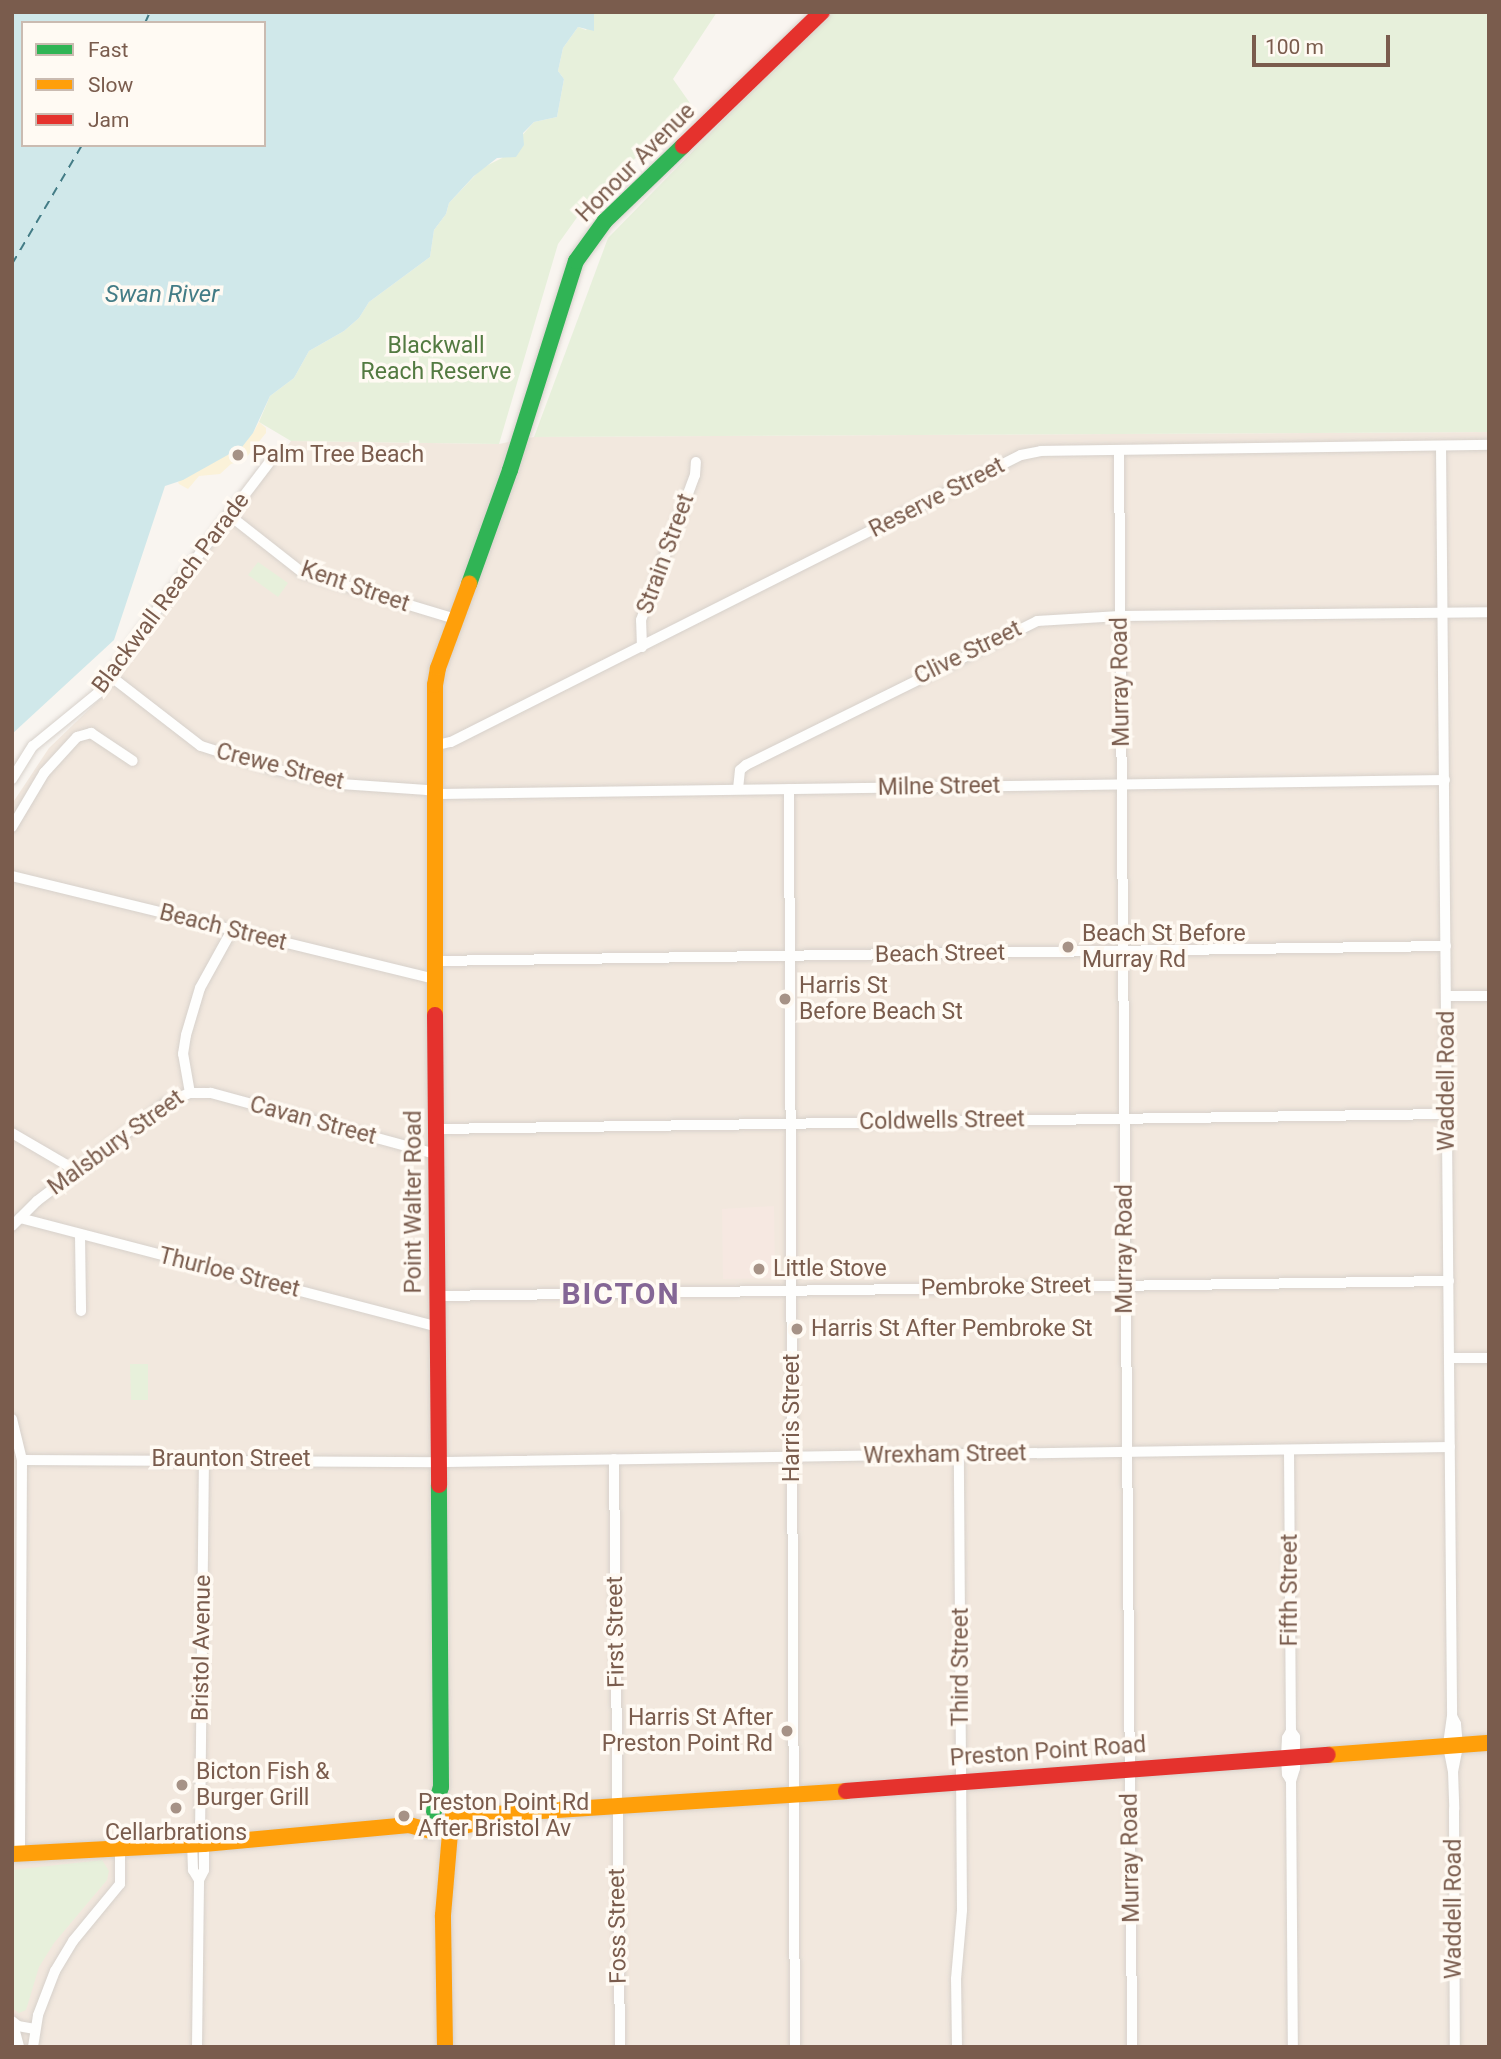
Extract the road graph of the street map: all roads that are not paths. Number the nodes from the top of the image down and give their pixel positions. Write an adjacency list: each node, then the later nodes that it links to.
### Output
1 (822, 12): 11 (street, Honour Avenue)
2 (1489, 445): 3 (street, Reserve Street)
3 (1441, 446): 4 (street, Reserve Street); 9 (street, Waddell Road)
4 (1119, 450): 10 (street, Murray Road); 12 (street, Reserve Street)
5 (696, 462): 12 (street, Strain Street)
6 (269, 463): 7 (street, Blackwall Reach Parade)
7 (229, 515): 11 (street, Kent Street); 13 (street, Blackwall Reach Parade)
8 (1489, 612): 9 (street, Clive Street)
9 (1443, 613): 10 (street, Clive Street); 17 (street, Waddell Road)
10 (1120, 616): 18 (street, Murray Road); 19 (street, Clive Street)
11 (455, 620): 14 (street, Point Walter Road)
12 (642, 647): 14 (street, Reserve Street)
13 (109, 675): 16 (street, Blackwall Reach Parade); 21 (street, Crewe Street)
14 (433, 746): 21 (street, Point Walter Road)
15 (133, 761): 22 (street)
16 (12, 779)
17 (1445, 780): 18 (street, Milne Street); 25 (street, Waddell Road)
18 (1122, 785): 20 (street, Milne Street); 26 (street, Murray Road)
19 (738, 789): 20 (street, Milne Street); 21 (street, Milne Street)
20 (789, 789): 27 (street, Harris Street)
21 (433, 792): 28 (street, Point Walter Road)
22 (12, 827)
23 (12, 876): 24 (street, Beach Street)
24 (232, 930): 29 (street, Beach Street); 32 (street, Malsbury Street)
25 (1446, 946): 26 (street, Beach Street); 30 (street, Waddell Road)
26 (1123, 951): 27 (street, Beach Street); 34 (street, Murray Road)
27 (790, 956): 28 (street, Beach Street); 35 (street, Harris Street)
28 (434, 961): 29 (street, Point Walter Road)
29 (435, 979): 36 (street, Point Walter Road)
30 (1446, 996): 31 (street); 33 (street, Waddell Road)
31 (1489, 996)
32 (190, 1093): 38 (street, Cavan Street); 39 (street, Malsbury Street)
33 (1447, 1114): 34 (street, Coldwells Street); 42 (street, Waddell Road)
34 (1124, 1118): 35 (street, Coldwells Street); 43 (street, Murray Road)
35 (791, 1123): 36 (street, Coldwells Street); 44 (street, Harris Street)
36 (436, 1129): 38 (street, Point Walter Road)
37 (12, 1133): 39 (street)
38 (436, 1154): 45 (street, Point Walter Road)
39 (77, 1171): 40 (street, Malsbury Street)
40 (16, 1222): 41 (street, Thurloe Street)
41 (80, 1234): 46 (street); 47 (street, Thurloe Street)
42 (1449, 1281): 43 (street, Pembroke Street); 49 (street, Waddell Road)
43 (1126, 1285): 44 (street, Pembroke Street); 53 (street, Murray Road)
44 (792, 1290): 45 (street, Pembroke Street); 56 (street, Harris Street)
45 (437, 1296): 47 (street, Point Walter Road)
46 (81, 1311)
47 (438, 1326): 59 (street, Point Walter Road)
48 (1489, 1357): 49 (street)
49 (1449, 1358): 51 (street, Waddell Road)
50 (12, 1419): 55 (street)
51 (1450, 1447): 52 (street, Wrexham Street); 62 (street, Waddell Road)
52 (1289, 1450): 53 (street, Wrexham Street); 64 (street, Fifth Street)
53 (1127, 1452): 54 (street, Wrexham Street); 65 (street, Murray Road)
54 (959, 1454): 56 (street, Wrexham Street); 66 (street, Third Street)
55 (18, 1455): 57 (street, Braunton Street); 60 (street)
56 (792, 1457): 58 (street, Wrexham Street); 67 (street, Harris Street)
57 (204, 1459): 59 (street, Braunton Street); 70 (street, Bristol Avenue)
58 (614, 1459): 59 (street, Wrexham Street); 68 (street, First Street)
59 (439, 1460): 69 (street, Point Walter Road)
60 (17, 1585): 72 (street)
61 (1489, 1737): 62 (street, Preston Point Road)
62 (1453, 1743): 63 (street, Preston Point Road); 64 (street, Preston Point Road); 84 (street, Waddell Road)
63 (1489, 1743)
64 (1291, 1756): 65 (street, Preston Point Road); 83 (street, Fifth Street)
65 (1130, 1768): 66 (street, Preston Point Road); 82 (street, Murray Road)
66 (961, 1781): 67 (street, Preston Point Road); 81 (street, Third Street)
67 (793, 1794): 68 (street, Preston Point Road); 80 (street, Harris Street)
68 (618, 1808): 69 (street, Preston Point Road); 79 (street, Foss Street)
69 (442, 1822): 70 (street, Preston Point Road); 78 (street, Point Walter Road)
70 (199, 1838): 71 (street, Preston Point Road); 77 (street, Bristol Avenue)
71 (120, 1847): 72 (street, Preston Point Road); 74 (street)
72 (16, 1854)
73 (13, 2022): 74 (street); 75 (street)
74 (35, 2029): 76 (street)
75 (19, 2047)
76 (33, 2047)
77 (197, 2047)
78 (444, 2047)
79 (620, 2047)
80 (795, 2047)
81 (957, 2047)
82 (1132, 2047)
83 (1293, 2047)
84 (1455, 2047)

